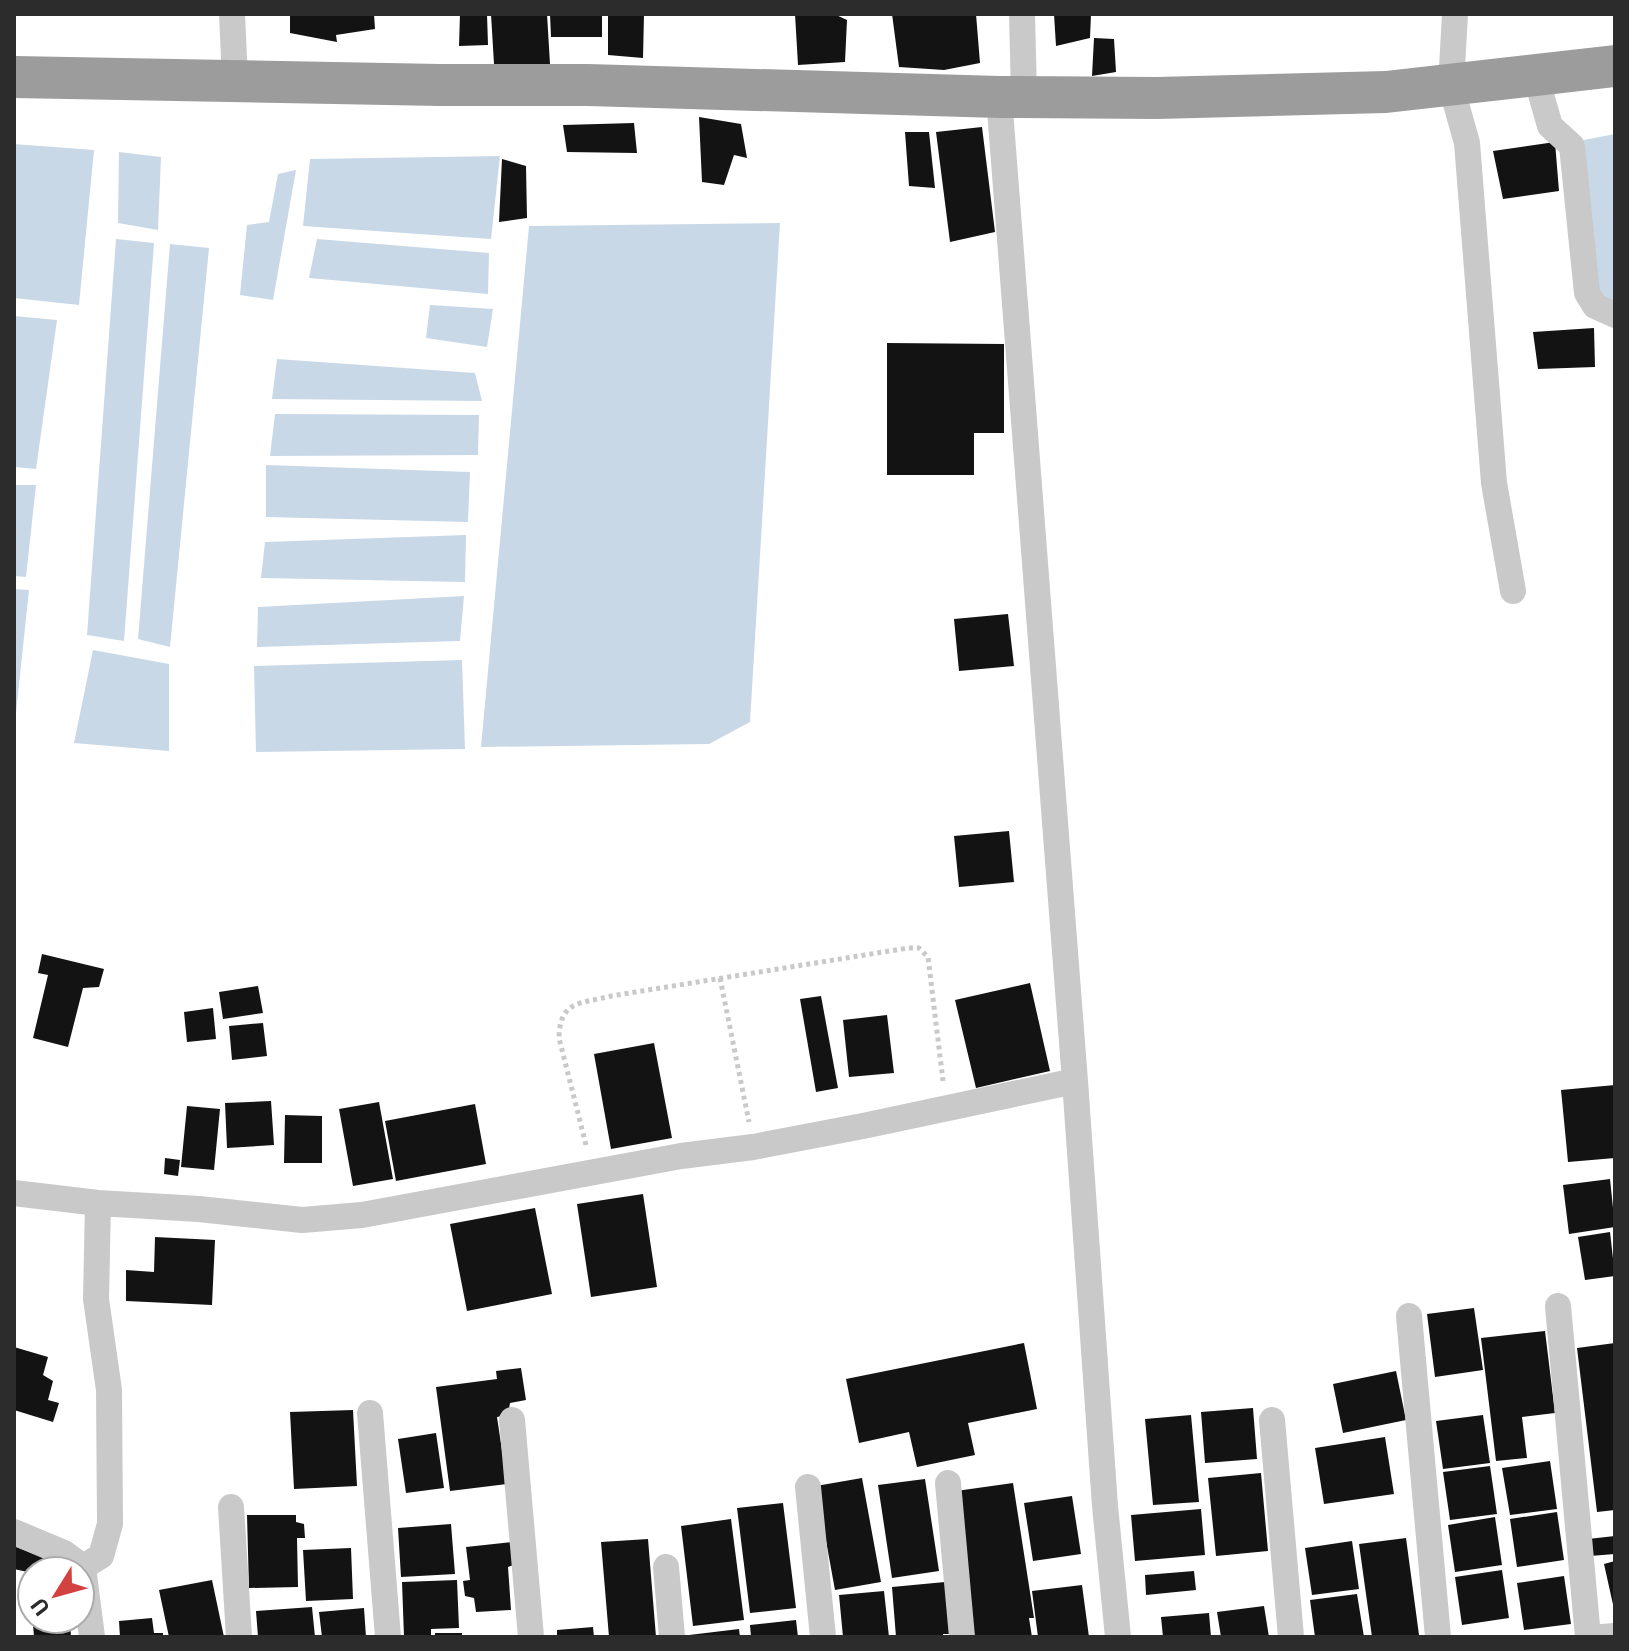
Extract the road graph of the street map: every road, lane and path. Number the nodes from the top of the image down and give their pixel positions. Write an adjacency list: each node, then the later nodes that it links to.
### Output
1 (232, 14): 7 (street)
2 (1022, 14): 9 (street)
3 (1455, 14): 8 (street)
4 (1615, 66): 6 (highway)
5 (14, 77): 7 (highway)
6 (1536, 77): 8 (highway); 10 (street)
7 (235, 80): 9 (highway)
8 (1451, 86): 9 (highway); 11 (street)
9 (1011, 96): 13 (street)
10 (1615, 315)
11 (1513, 591)
12 (720, 978): 14 (path); 15 (path); 16 (path)
13 (1075, 1081): 14 (street); 38 (street)
14 (946, 1108): 15 (street)
15 (753, 1147): 16 (street)
16 (593, 1173): 18 (street)
17 (14, 1193): 18 (street)
18 (98, 1203): 29 (street)
19 (1558, 1306): 41 (street)
20 (1409, 1316): 40 (street)
21 (370, 1413): 33 (street)
22 (512, 1420): 34 (street)
23 (1272, 1420): 39 (street)
24 (948, 1483): 37 (street)
25 (808, 1487): 36 (street)
26 (231, 1507): 32 (street)
27 (14, 1532): 28 (street)
28 (67, 1555)
29 (96, 1560)
30 (666, 1567): 35 (street)
31 (1615, 1636): 42 (street)
32 (239, 1637)
33 (388, 1637)
34 (531, 1637)
35 (672, 1637)
36 (823, 1637)
37 (962, 1637)
38 (1118, 1637)
39 (1291, 1637)
40 (1438, 1637)
41 (1588, 1637)
42 (1602, 1637)

